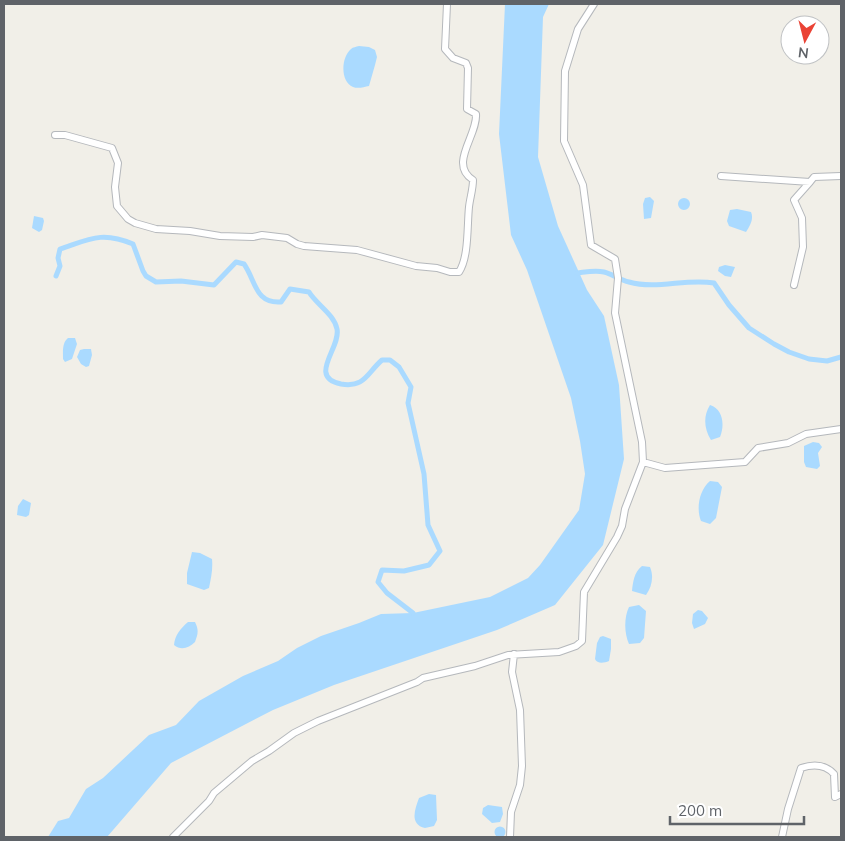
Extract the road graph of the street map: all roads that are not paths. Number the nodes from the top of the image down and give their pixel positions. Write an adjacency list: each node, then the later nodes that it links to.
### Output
1 (447, 4): 3 (street)
2 (594, 4): 9 (street)
3 (55, 135)
4 (721, 176): 6 (street)
5 (841, 176): 6 (street)
6 (810, 182): 7 (street)
7 (794, 285)
8 (841, 429): 9 (street)
9 (643, 462): 10 (street)
10 (514, 654): 12 (street); 13 (street)
11 (841, 794): 14 (street)
12 (173, 837)
13 (510, 837)
14 (782, 837)

